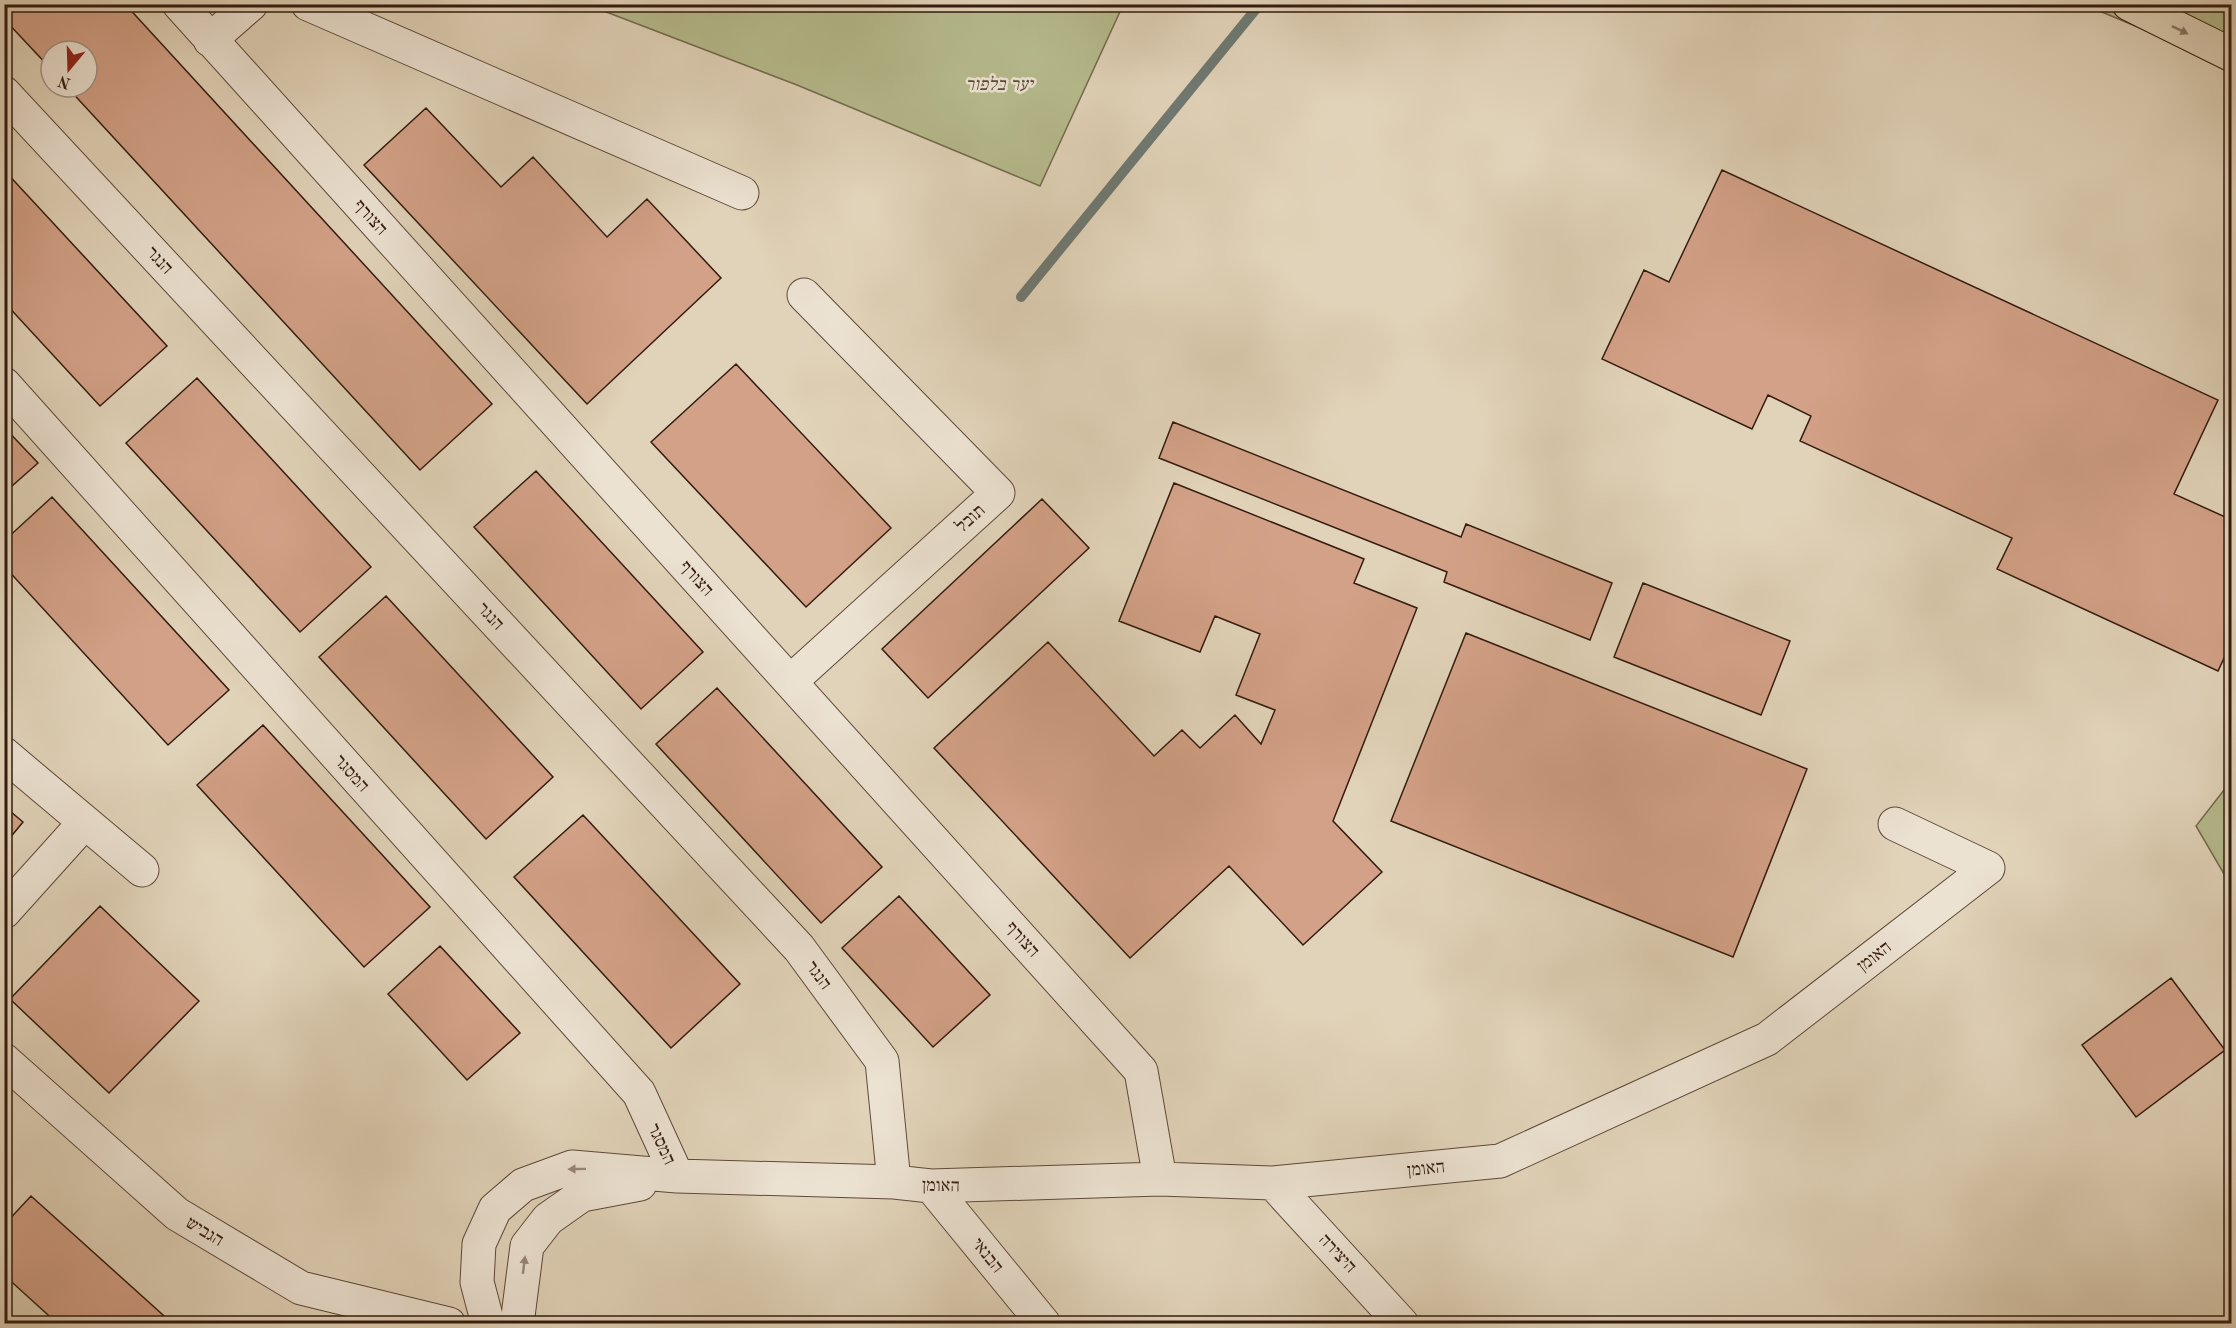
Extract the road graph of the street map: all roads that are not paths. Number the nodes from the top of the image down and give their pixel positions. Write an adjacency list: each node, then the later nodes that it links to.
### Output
1 (179, 4): 5 (street, הצורף)
2 (251, 4): 5 (street)
3 (309, 4): 8 (street)
4 (2129, 4): 6 (highway, one-way to 6)
5 (210, 39): 11 (street, הצורף)
6 (2232, 55)
7 (4, 93): 20 (street, הנגר)
8 (742, 193)
9 (804, 295): 11 (street, תובל)
10 (4, 384): 18 (street, המסגר)
11 (791, 681): 19 (street, הצורף)
12 (4, 754): 13 (street)
13 (85, 822): 15 (street); 16 (street)
14 (1895, 824): 21 (street, האומן)
15 (142, 870)
16 (4, 912)
17 (4, 1060): 23 (street, הגביש)
18 (677, 1176): 20 (street, האומן); 24 (street, one-way to 24); 25 (street, one-way to 18)
19 (1160, 1179): 21 (street, האומן); 22 (street, האומן)
20 (894, 1182): 22 (street, האומן)
21 (1273, 1183): 27 (street, היצירה)
22 (931, 1186): 26 (street, הבנאי)
23 (448, 1323)
24 (488, 1323)
25 (517, 1323)
26 (1044, 1323)
27 (1402, 1323)

